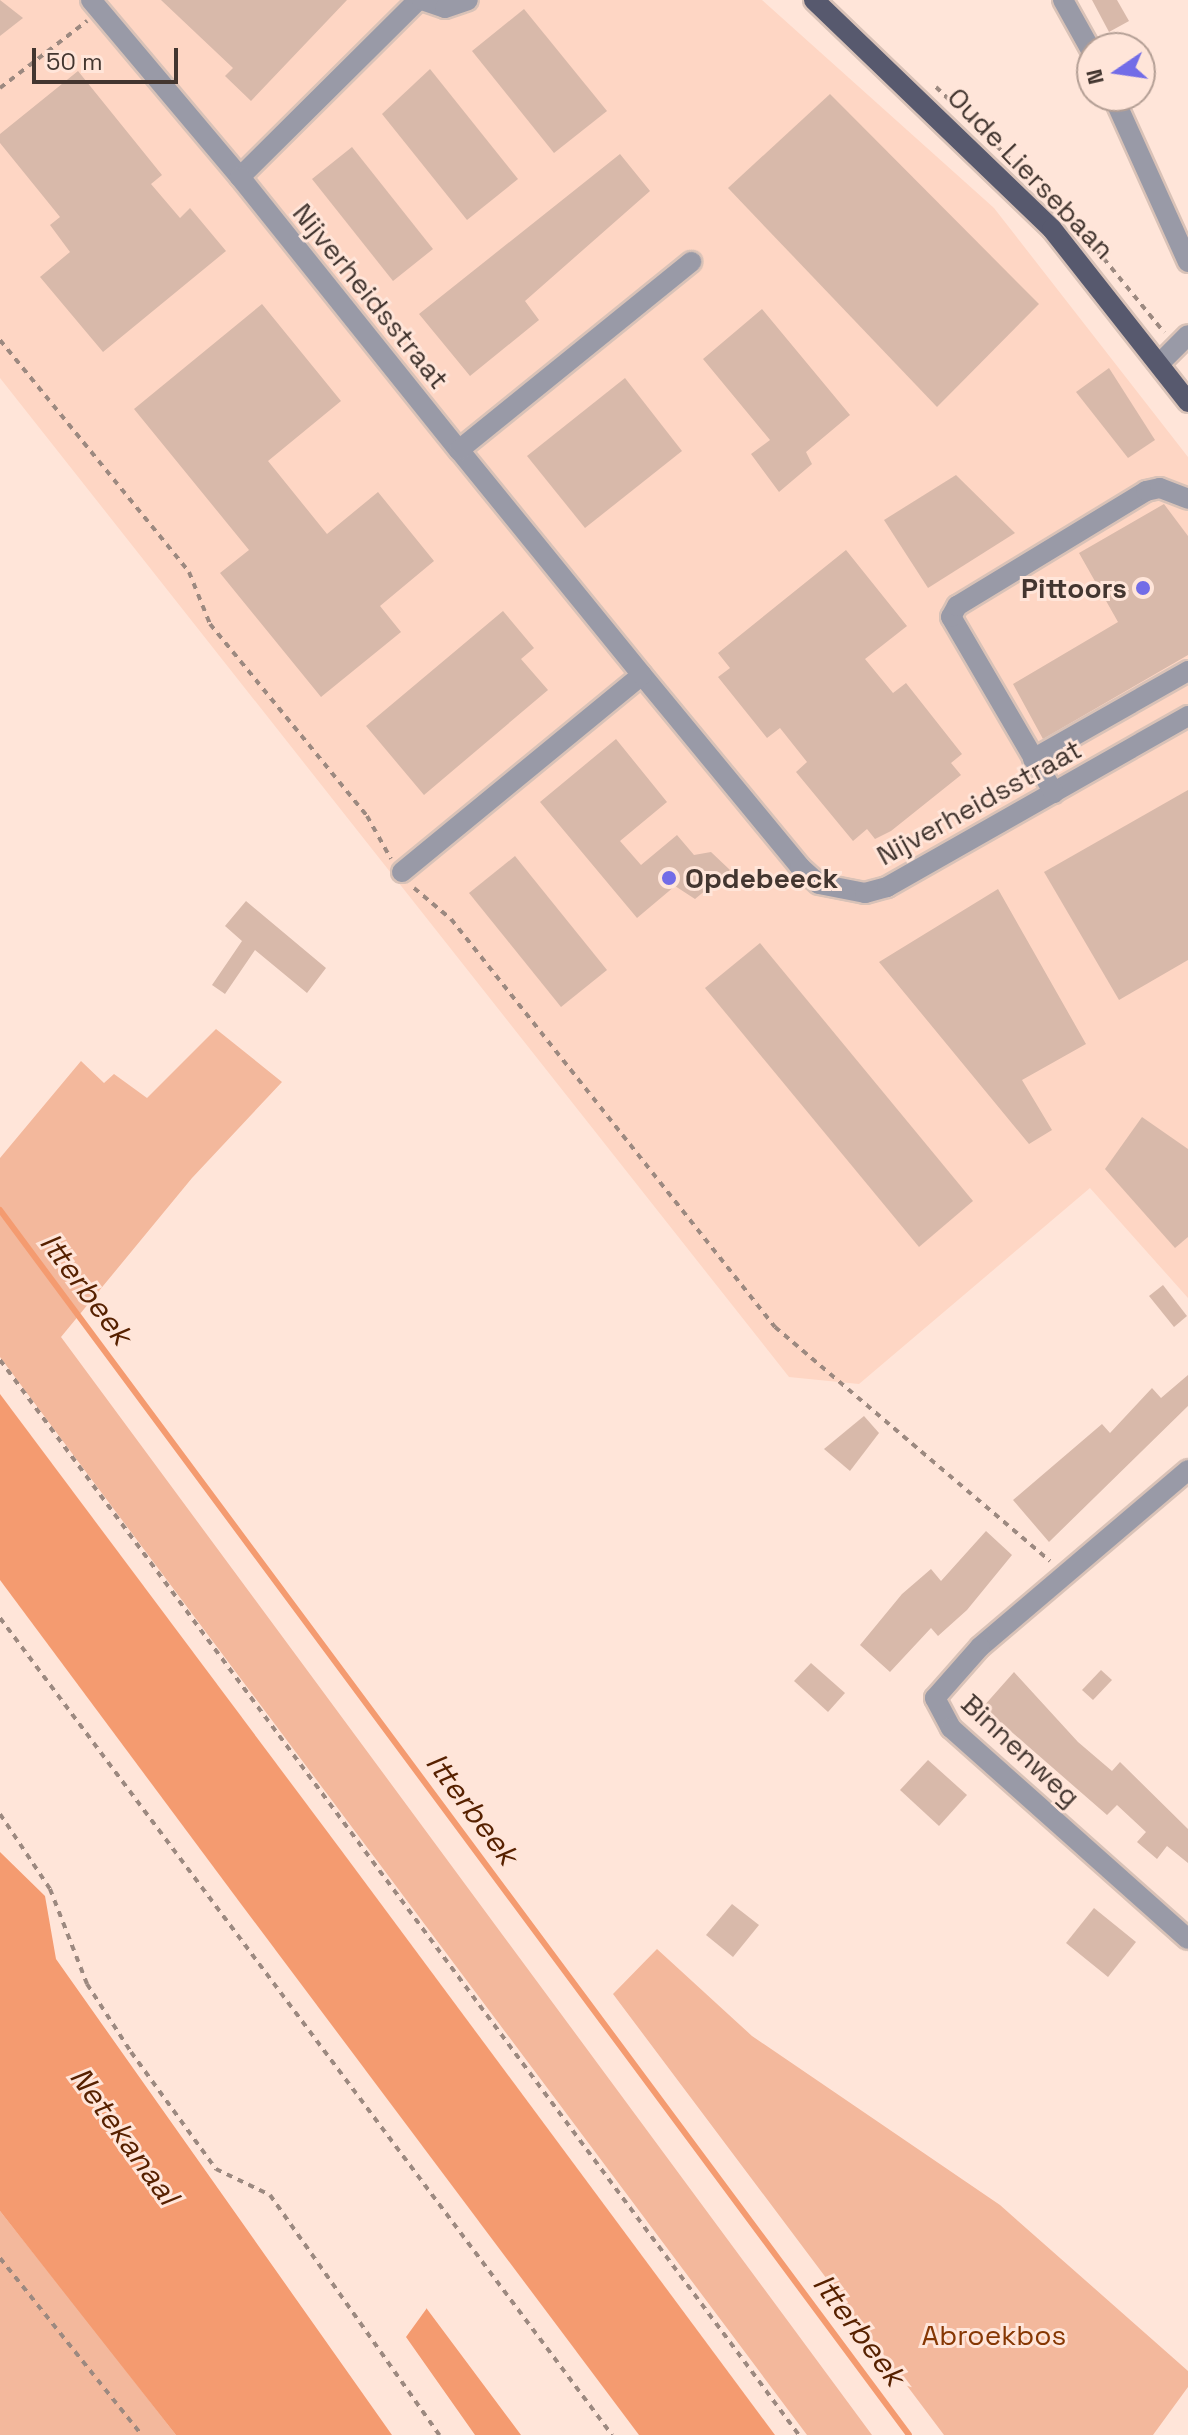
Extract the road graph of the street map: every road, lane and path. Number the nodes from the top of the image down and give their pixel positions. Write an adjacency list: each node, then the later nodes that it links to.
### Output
1 (420, 0): 2 (street); 9 (street)
2 (468, 0)
3 (814, 0): 14 (main road, Oude Liersebaan)
4 (1063, 0): 6 (street)
5 (90, 10): 7 (path); 9 (street, Nijverheidsstraat)
6 (1081, 32)
7 (0, 88)
8 (1120, 112): 11 (street)
9 (240, 177): 16 (street, Nijverheidsstraat)
10 (691, 262): 16 (street)
11 (1188, 262)
12 (1188, 335): 14 (street)
13 (0, 340): 23 (path)
14 (1161, 362): 15 (main road, Oude Liersebaan)
15 (1188, 402)
16 (459, 450): 19 (street, Nijverheidsstraat)
17 (1188, 499): 21 (street)
18 (1188, 671): 21 (street)
19 (642, 675): 22 (street, Nijverheidsstraat); 23 (street)
20 (1188, 716): 22 (street, Nijverheidsstraat)
21 (1033, 759): 22 (street)
22 (1054, 793)
23 (402, 872): 26 (path)
24 (0, 1360): 34 (path)
25 (1188, 1470): 26 (street, Binnenweg)
26 (1066, 1574): 29 (street, Binnenweg)
27 (0, 1618): 33 (path)
28 (0, 1814): 32 (path)
29 (1188, 1939)
30 (0, 2258): 31 (path)
31 (142, 2435)
32 (439, 2435)
33 (612, 2435)
34 (799, 2435)

